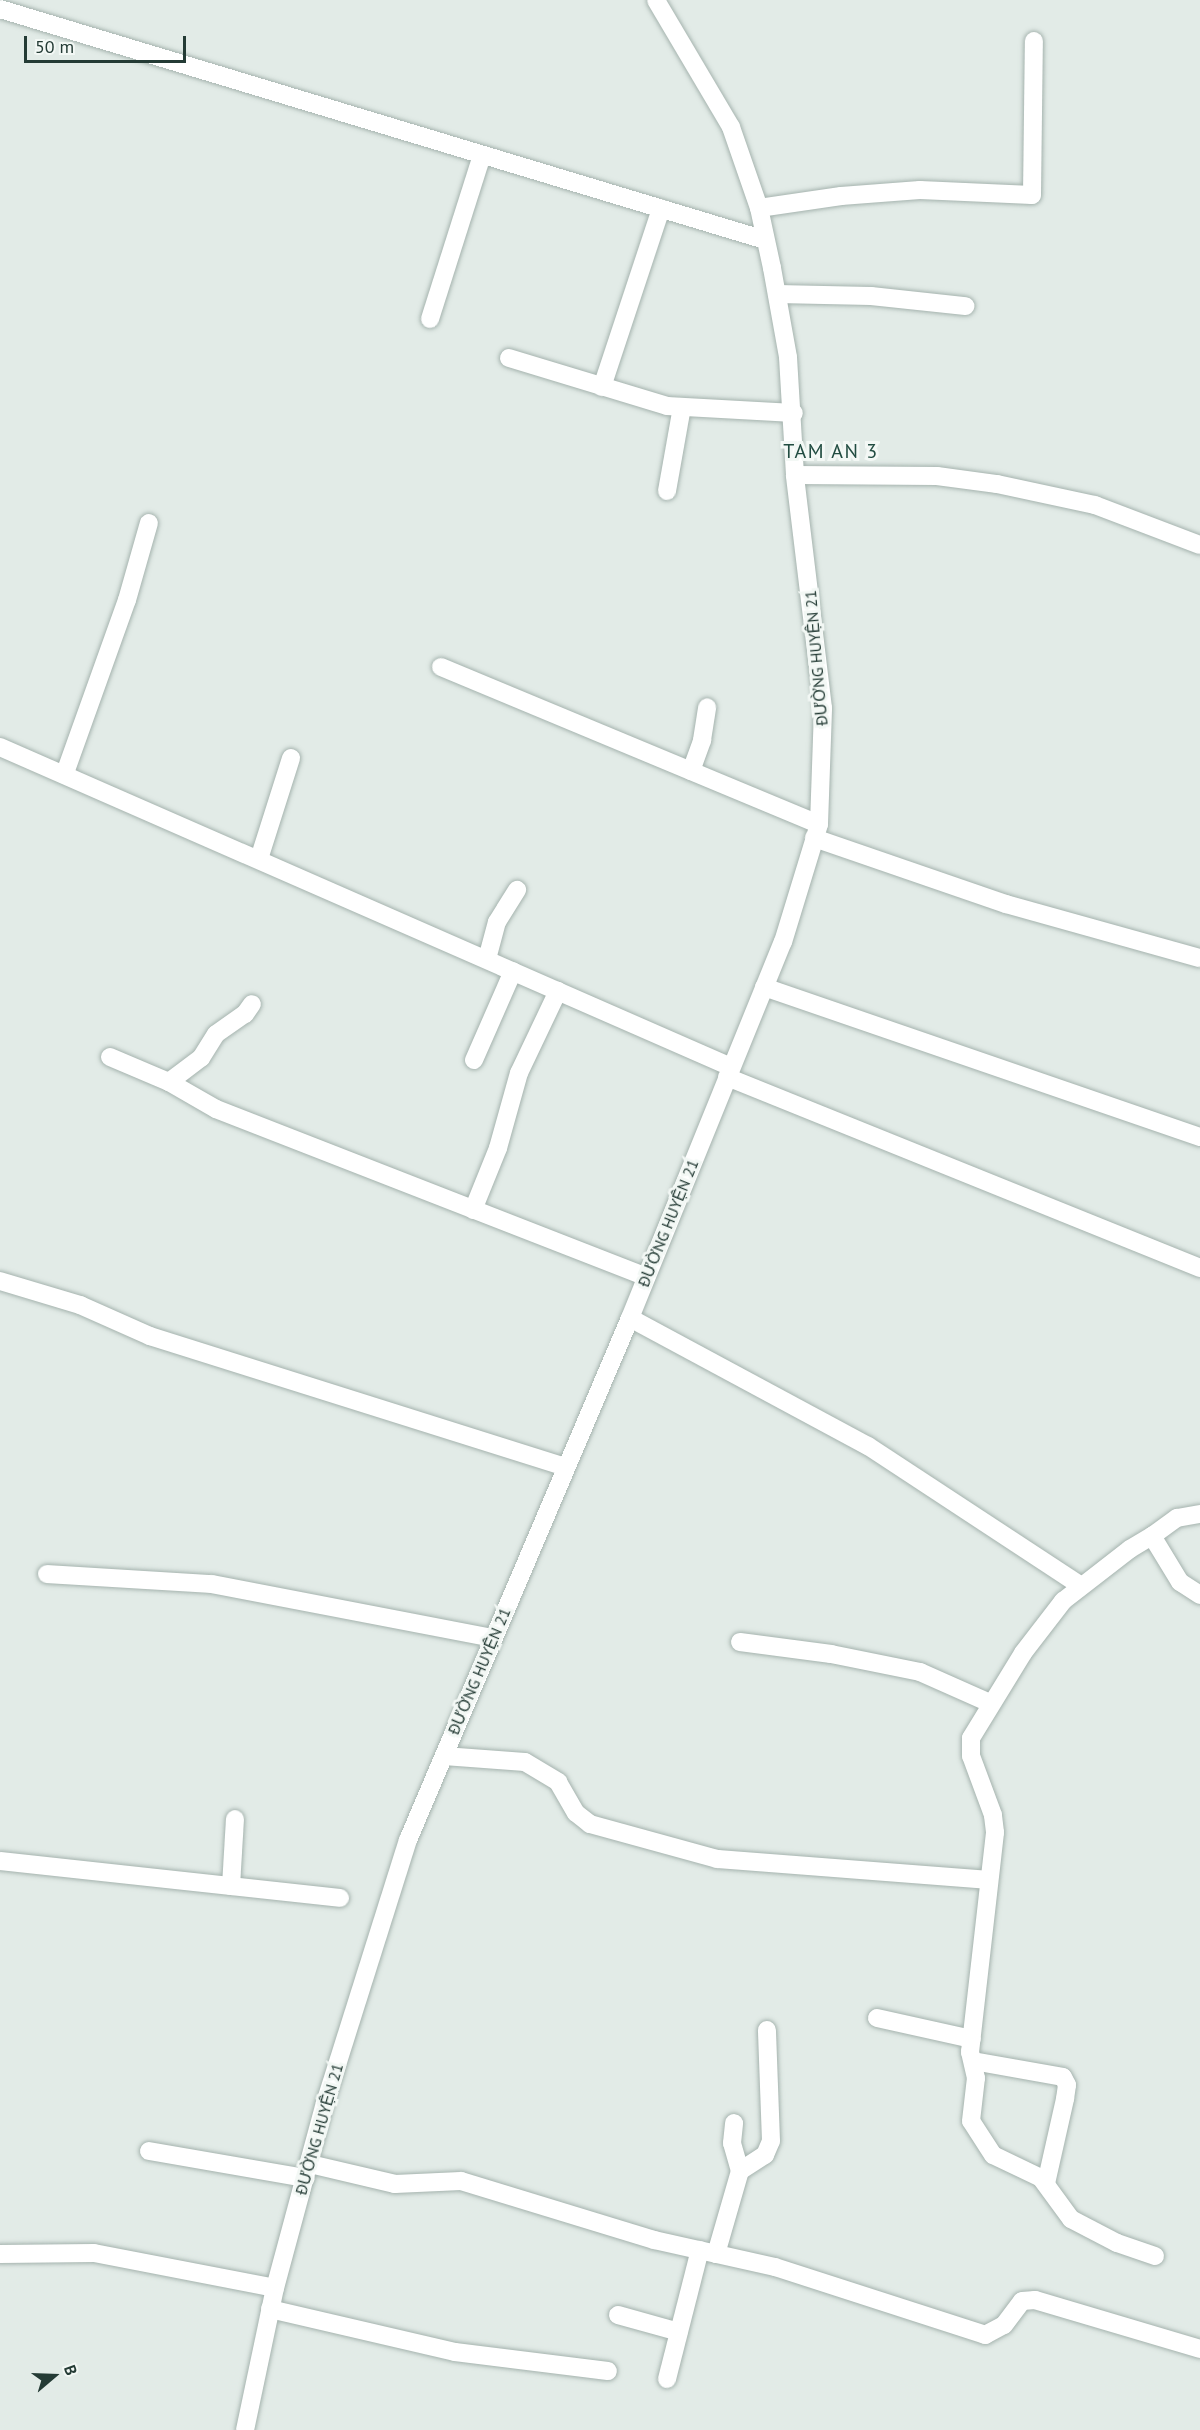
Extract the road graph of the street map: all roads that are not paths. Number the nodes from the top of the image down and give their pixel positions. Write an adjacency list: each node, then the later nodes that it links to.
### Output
1 (656, 0): 5 (street, ĐƯỜNG HUYỆN 21)
2 (0, 9): 4 (street)
3 (1034, 41): 5 (street)
4 (482, 155): 6 (street); 10 (street)
5 (759, 208): 7 (street, ĐƯỜNG HUYỆN 21)
6 (661, 209): 7 (street); 12 (street)
7 (765, 240): 8 (street, ĐƯỜNG HUYỆN 21)
8 (777, 294): 9 (street); 14 (street, ĐƯỜNG HUYỆN 21)
9 (965, 306)
10 (430, 319)
11 (509, 358): 12 (street)
12 (602, 387): 13 (street)
13 (682, 407): 14 (street); 16 (street)
14 (794, 413): 15 (street, ĐƯỜNG HUYỆN 21)
15 (795, 475): 18 (street); 25 (street, ĐƯỜNG HUYỆN 21)
16 (667, 491)
17 (149, 523): 24 (street)
18 (1200, 545)
19 (441, 667): 23 (street)
20 (707, 707): 23 (street)
21 (0, 747): 24 (street)
22 (291, 758): 26 (street)
23 (691, 771): 25 (street)
24 (65, 773): 26 (street)
25 (817, 831): 28 (street); 31 (street, ĐƯỜNG HUYỆN 21)
26 (259, 859): 29 (street)
27 (517, 890): 29 (street)
28 (1200, 958)
29 (487, 959): 30 (street)
30 (513, 971): 32 (street); 35 (street)
31 (764, 987): 36 (street, ĐƯỜNG HUYỆN 21); 38 (street)
32 (558, 991): 36 (street); 39 (street)
33 (252, 1004): 37 (street)
34 (110, 1057): 37 (street)
35 (474, 1060)
36 (729, 1072): 40 (street); 41 (street, ĐƯỜNG HUYỆN 21)
37 (169, 1082): 39 (street)
38 (1200, 1137)
39 (473, 1210): 41 (street)
40 (1200, 1268)
41 (646, 1277): 43 (street, ĐƯỜNG HUYỆN 21)
42 (0, 1281): 44 (street)
43 (630, 1318): 44 (street, ĐƯỜNG HUYỆN 21); 48 (street)
44 (565, 1467): 50 (street, ĐƯỜNG HUYỆN 21)
45 (1200, 1514): 46 (street)
46 (1152, 1536): 48 (street); 49 (street)
47 (47, 1574): 50 (street)
48 (1080, 1585): 52 (street)
49 (1200, 1595)
50 (493, 1638): 53 (street, ĐƯỜNG HUYỆN 21)
51 (741, 1642): 52 (street)
52 (990, 1703): 56 (street)
53 (444, 1756): 56 (street); 65 (street, ĐƯỜNG HUYỆN 21)
54 (235, 1819): 57 (street)
55 (0, 1861): 57 (street)
56 (987, 1880): 61 (street)
57 (231, 1886): 58 (street)
58 (340, 1898)
59 (877, 2018): 61 (street)
60 (767, 2030): 66 (street)
61 (972, 2039): 62 (street)
62 (973, 2061): 67 (street); 67 (street)
63 (734, 2123): 66 (street)
64 (149, 2151): 65 (street)
65 (308, 2171): 68 (street); 71 (street, ĐƯỜNG HUYỆN 21)
66 (740, 2171): 68 (street)
67 (1046, 2183): 70 (street)
68 (708, 2252): 74 (street); 75 (street)
69 (0, 2254): 71 (street)
70 (1155, 2256)
71 (275, 2288): 72 (street, ĐƯỜNG HUYỆN 21)
72 (270, 2309): 76 (street); 78 (street, ĐƯỜNG HUYỆN 21)
73 (618, 2315): 74 (street)
74 (679, 2332): 77 (street)
75 (1200, 2349)
76 (608, 2371)
77 (667, 2379)
78 (245, 2430)

